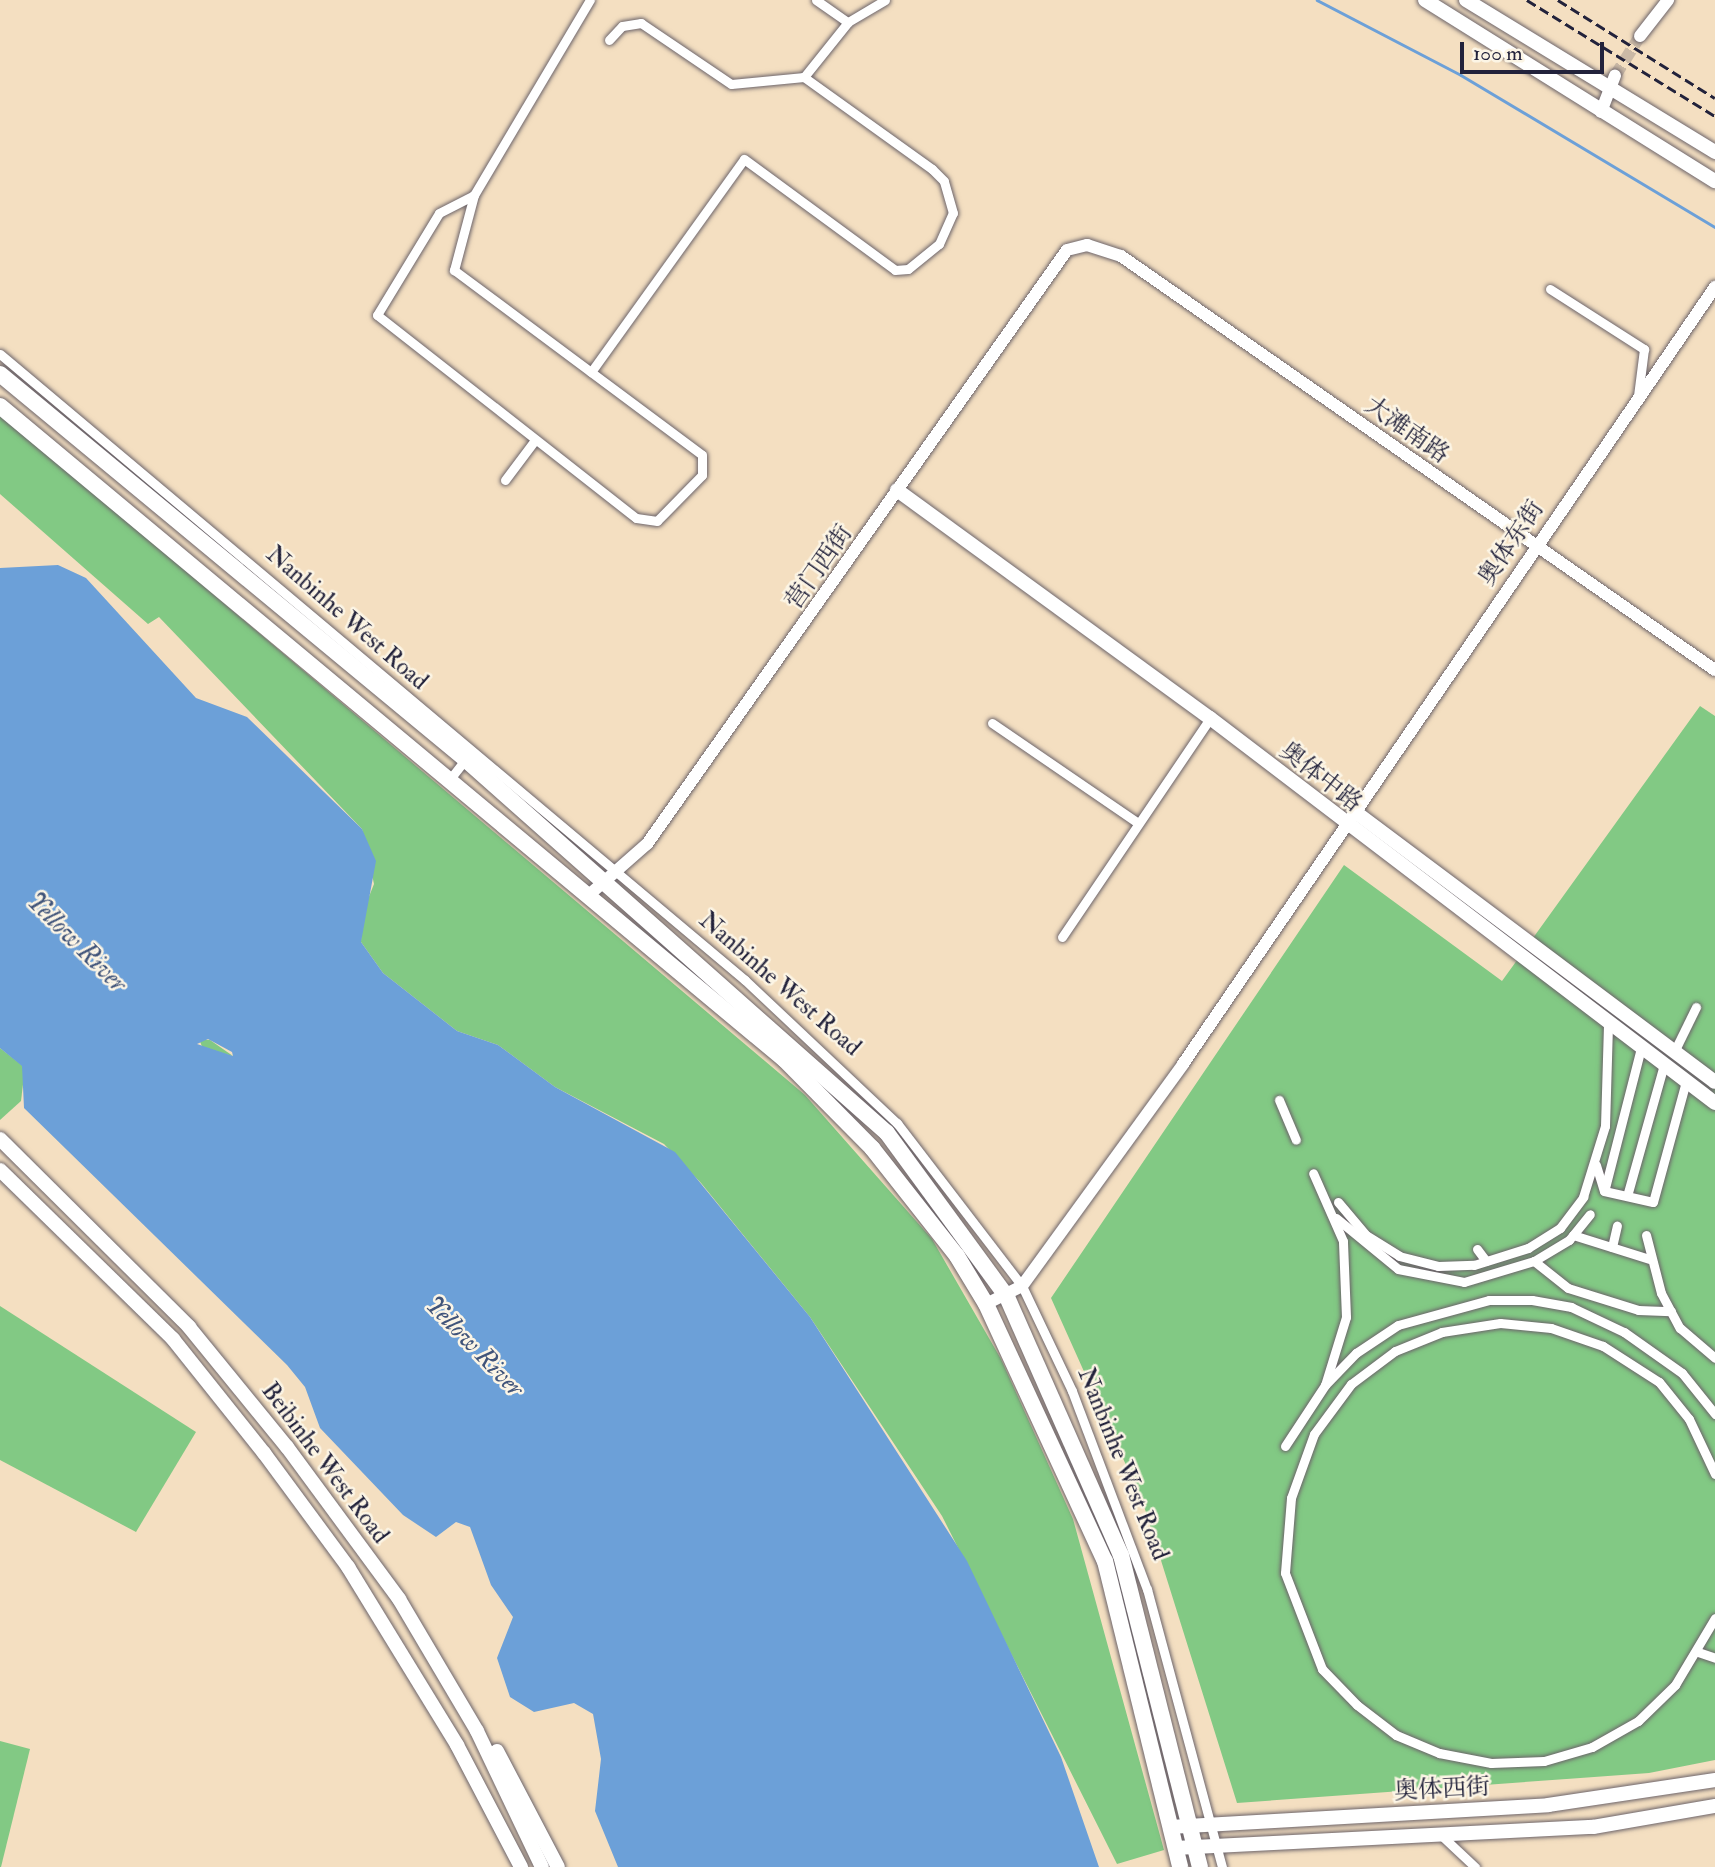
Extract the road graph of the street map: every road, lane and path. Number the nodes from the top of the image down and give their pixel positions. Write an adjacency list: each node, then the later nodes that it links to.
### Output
1 (590, 0): 16 (street)
2 (816, 0): 7 (street)
3 (885, 0): 7 (street)
4 (1425, 0): 13 (main road)
5 (1466, 0): 12 (main road)
6 (1668, 0): 8 (street)
7 (848, 22): 11 (street)
8 (1640, 36)
9 (609, 40): 11 (street)
10 (1615, 76): 12 (street)
11 (804, 77): 21 (street)
12 (1610, 91): 13 (street); 14 (main road)
13 (1601, 112): 15 (main road)
14 (1715, 152)
15 (1715, 181)
16 (474, 195): 21 (street); 25 (street)
17 (1067, 250): 27 (street, 营门西街); 28 (street, 大滩南路)
18 (1715, 287): 23 (street, 奥体东街)
19 (1550, 289): 23 (street)
20 (0, 354): 32 (street, Nanbinhe West Road)
21 (592, 373): 25 (street)
22 (0, 374): 32 (highway, Nanbinhe West Road)
23 (1638, 401): 28 (street, 奥体东街)
24 (0, 406): 33 (highway)
25 (536, 440): 26 (street)
26 (505, 480)
27 (897, 490): 30 (main road, 奥体中路); 37 (street, 营门西街)
28 (1536, 543): 29 (street, 大滩南路); 34 (street, 奥体东街)
29 (1715, 670)
30 (1210, 718): 35 (street); 36 (main road, 奥体中路)
31 (992, 723): 35 (street)
32 (468, 756): 33 (street); 37 (highway, Nanbinhe West Road)
33 (450, 779): 38 (highway)
34 (1354, 811): 36 (street, 奥体东街); 43 (main road, 奥体中路)
35 (1138, 823): 39 (street)
36 (1345, 824): 41 (main road, 奥体中路); 67 (street, 奥体东街)
37 (606, 876): 38 (street, 营门西街); 67 (street, Nanbinhe West Road); 68 (highway, Nanbinhe West Road)
38 (590, 894): 69 (highway)
39 (1062, 937)
40 (1696, 1007): 43 (street)
41 (1608, 1024): 42 (main road, 奥体中路); 51 (street)
42 (1641, 1048): 44 (main road, 奥体中路); 54 (street)
43 (1674, 1052): 46 (main road, 奥体中路)
44 (1664, 1064): 45 (main road, 奥体中路); 55 (street)
45 (1686, 1080): 48 (main road, 奥体中路); 55 (street)
46 (1715, 1082)
47 (1279, 1100): 50 (street)
48 (1715, 1103)
49 (0, 1139): 76 (main road, Beibinhe West Road)
50 (1296, 1140)
51 (1596, 1165): 54 (street); 65 (street)
52 (0, 1170): 89 (main road, Beibinhe West Road)
53 (1313, 1173): 58 (street)
54 (1604, 1191): 55 (street)
55 (1627, 1196)
56 (1338, 1202): 65 (street)
57 (1590, 1214): 60 (street)
58 (1336, 1218): 66 (street); 72 (street)
59 (1617, 1227): 62 (street)
60 (1573, 1235): 62 (street); 66 (street)
61 (1646, 1236): 64 (street)
62 (1612, 1247): 64 (street)
63 (1477, 1249): 65 (street)
64 (1649, 1258): 70 (street)
65 (1486, 1261)
66 (1534, 1261): 70 (street)
67 (1022, 1286): 68 (street, 奥体东街); 82 (street, Nanbinhe West Road)
68 (1007, 1297): 69 (street, 奥体东街); 83 (highway, Nanbinhe West Road)
69 (986, 1304): 84 (highway)
70 (1671, 1311): 71 (street)
71 (1715, 1358)
72 (1325, 1385): 73 (street); 74 (street)
73 (1715, 1414)
74 (1285, 1446)
75 (1715, 1474): 78 (street)
76 (399, 1599): 90 (main road, Beibinhe West Road); 91 (main road)
77 (1715, 1618): 78 (street)
78 (1698, 1652): 79 (street)
79 (1715, 1657)
80 (1715, 1780): 82 (main road, 奥体西街)
81 (1715, 1805): 85 (main road, 奥体西街)
82 (1212, 1825): 83 (main road, 奥体西街); 86 (street, Nanbinhe West Road)
83 (1190, 1826): 84 (main road, 奥体西街); 87 (highway, Nanbinhe West Road)
84 (1170, 1827): 88 (highway)
85 (1441, 1835): 86 (main road, 奥体西街); 95 (street)
86 (1217, 1847): 87 (main road, 奥体西街); 94 (street, Nanbinhe West Road)
87 (1195, 1848): 88 (main road, 奥体西街); 93 (highway, Nanbinhe West Road)
88 (1175, 1849): 92 (highway)
89 (521, 1867)
90 (542, 1867)
91 (558, 1867)
92 (1180, 1867)
93 (1200, 1867)
94 (1222, 1867)
95 (1475, 1867)

